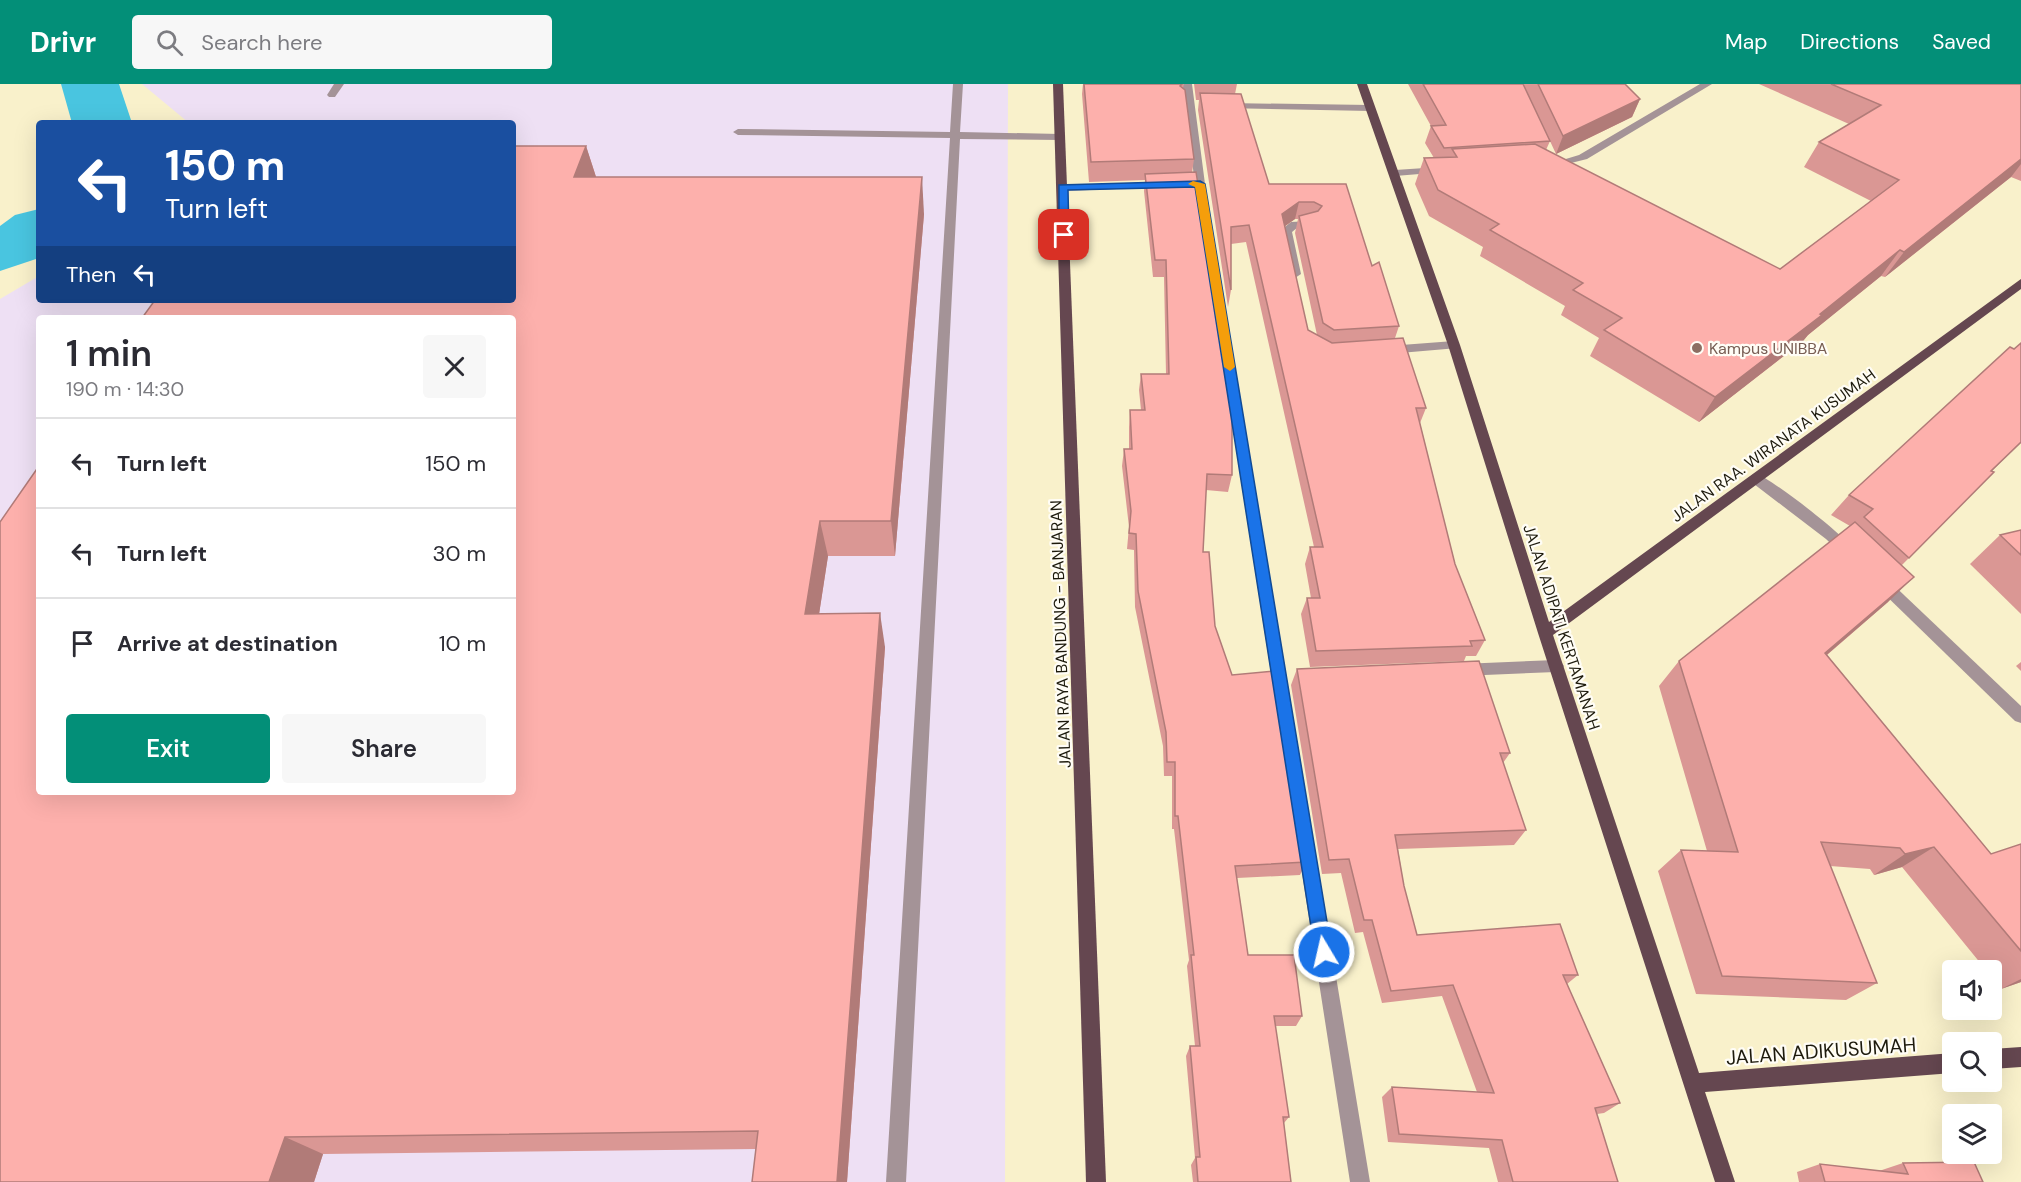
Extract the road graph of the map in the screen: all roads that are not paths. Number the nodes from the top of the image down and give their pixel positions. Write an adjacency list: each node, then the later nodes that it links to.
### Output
1 (339, 84): 7 (street)
2 (958, 84): 11 (street)
3 (1059, 84): 12 (main road, JALAN RAYA BANDUNG - BANJARAN)
4 (1187, 84): 16 (street)
5 (1362, 84): 9 (main road, JALAN ADIPATI KERTAMANAH)
6 (1707, 84): 13 (street)
7 (332, 95)
8 (1220, 106): 9 (street)
9 (1370, 108): 15 (main road, JALAN ADIPATI KERTAMANAH)
10 (738, 132): 11 (street)
11 (956, 136): 12 (street); 34 (street)
12 (1060, 137): 17 (main road, JALAN RAYA BANDUNG - BANJARAN)
13 (1548, 162)
14 (1450, 170): 15 (street)
15 (1395, 173): 21 (main road, JALAN ADIPATI KERTAMANAH)
16 (1188, 184): 17 (street); 36 (street)
17 (1063, 188): 35 (main road, JALAN RAYA BANDUNG - BANJARAN)
18 (1310, 224): 20 (street)
19 (2021, 283): 23 (main road, JALAN RAA. WIRANATA KUSUMAH)
20 (1298, 288)
21 (1454, 345): 22 (street); 26 (main road, JALAN ADIPATI KERTAMANAH)
22 (1373, 351)
23 (1755, 478): 24 (street); 26 (main road, JALAN RAA. WIRANATA KUSUMAH)
24 (1856, 559)
25 (1873, 575): 29 (street)
26 (1545, 633): 27 (main road, JALAN ADIPATI KERTAMANAH)
27 (1556, 666): 28 (street); 33 (main road, JALAN ADIPATI KERTAMANAH)
28 (1449, 670)
29 (2021, 716)
30 (2021, 1057): 31 (main road)
31 (2002, 1058)
32 (1942, 1064): 33 (main road, JALAN ADIKUSUMAH)
33 (1692, 1083): 37 (main road, JALAN ADIPATI KERTAMANAH)
34 (896, 1182)
35 (1096, 1182)
36 (1360, 1182)
37 (1725, 1182)

